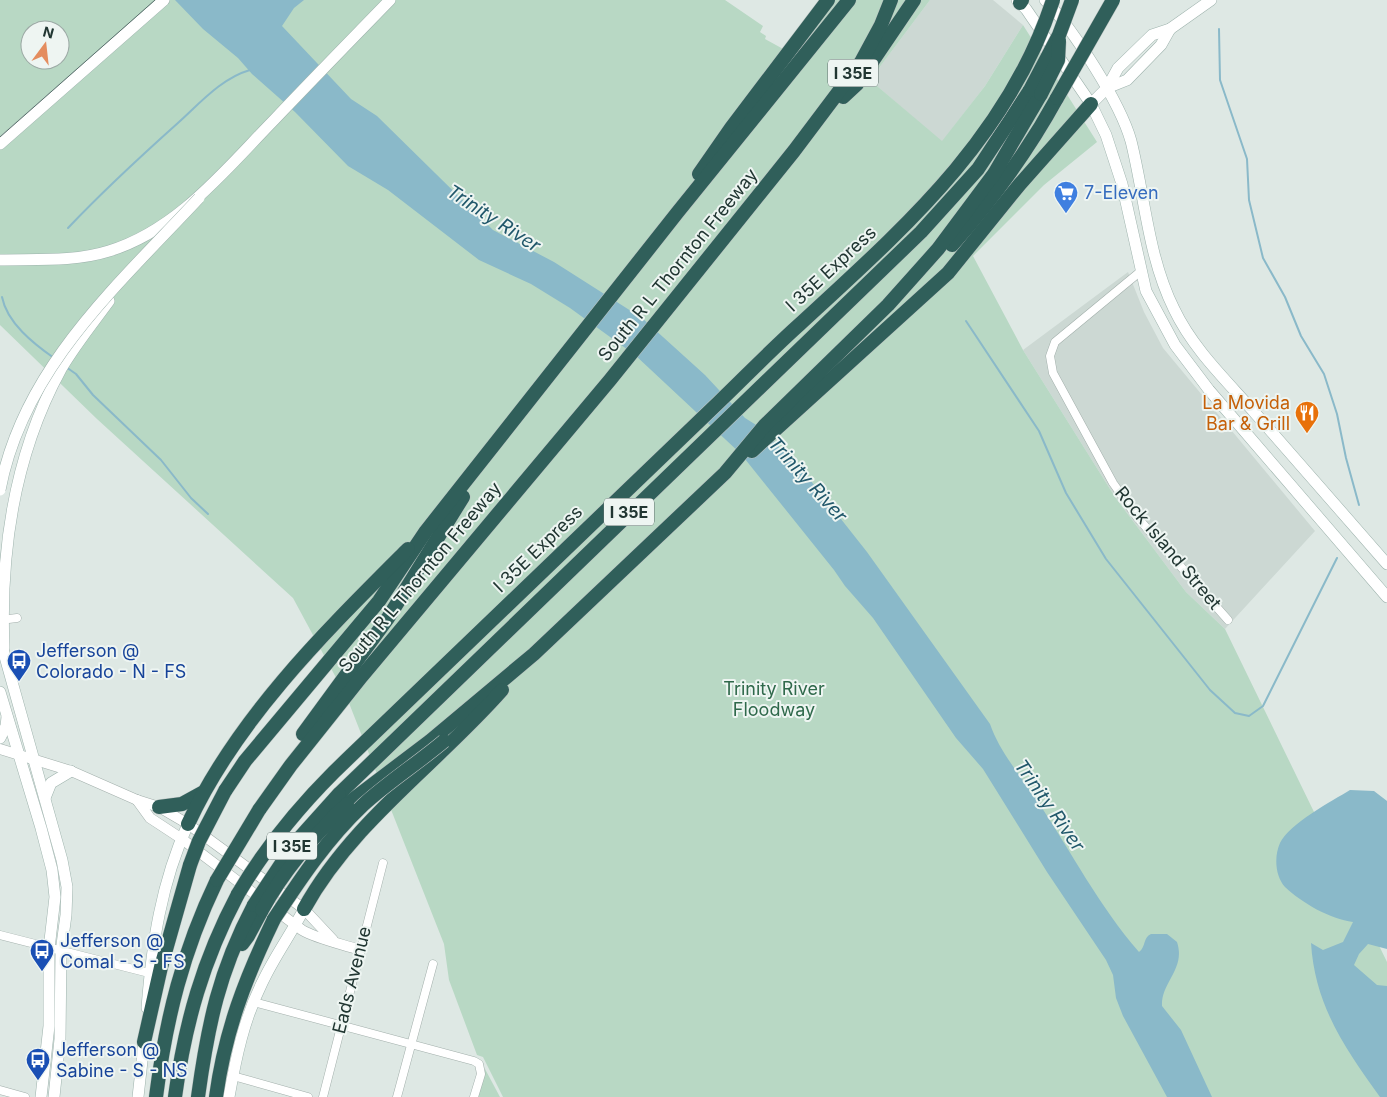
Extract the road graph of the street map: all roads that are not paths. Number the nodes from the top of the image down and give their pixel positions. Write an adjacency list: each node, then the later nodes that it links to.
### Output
1 (164, 0): 17 (main road)
2 (390, 0): 20 (main road)
3 (828, 0): 21 (highway)
4 (891, 0): 16 (highway, I 35E)
5 (914, 0): 16 (highway)
6 (1045, 0): 13 (main road)
7 (1053, 0): 80 (highway, I 35E Express, bridge)
8 (1072, 0): 14 (highway, I 35E, bridge)
9 (1113, 0): 22 (highway, bridge)
10 (1211, 0): 13 (main road)
11 (1019, 1): 15 (main road)
12 (846, 3): 21 (highway)
13 (1107, 88): 15 (main road); 18 (main road)
14 (1035, 92): 22 (highway); 59 (highway, I 35E, bridge)
15 (1091, 104): 19 (main road); 29 (highway)
16 (809, 132): 46 (highway, South R L Thornton Freeway / I 35E)
17 (0, 144)
18 (1139, 180): 19 (main road); 24 (main road)
19 (1122, 184): 25 (main road)
20 (198, 198): 23 (main road, bridge); 26 (main road, bridge)
21 (677, 213): 27 (highway)
22 (956, 234): 29 (highway)
23 (0, 260)
24 (1156, 265): 25 (main road); 31 (main road)
25 (1140, 271): 33 (main road); 39 (street, Rock Island Street)
26 (125, 278): 30 (main road, bridge); 32 (main road, bridge)
27 (561, 360): 34 (highway); 46 (highway)
28 (0, 471): 30 (street)
29 (725, 472): 41 (highway)
30 (20, 477): 38 (main road)
31 (1314, 480): 33 (main road); 35 (main road)
32 (0, 490)
33 (1299, 494): 36 (main road)
34 (426, 531): 52 (highway); 71 (highway, bridge)
35 (1387, 564)
36 (1387, 597)
37 (17, 618): 38 (street)
38 (1, 620): 42 (main road)
39 (1228, 620)
40 (0, 639): 42 (main road)
41 (534, 654): 44 (highway); 59 (highway, bridge)
42 (5, 662): 50 (main road)
43 (0, 692): 45 (main road)
44 (498, 695): 60 (highway); 82 (highway, bridge)
45 (7, 715): 47 (main road); 49 (main road)
46 (309, 735): 79 (highway, South R L Thornton Freeway / I 35E, bridge)
47 (0, 738)
48 (0, 749): 49 (street)
49 (18, 754): 50 (street); 64 (main road)
50 (34, 759): 51 (street); 53 (main road)
51 (71, 771): 53 (main road); 54 (street)
52 (202, 793): 55 (highway); 56 (highway)
53 (45, 798): 66 (main road)
54 (136, 800): 55 (street); 57 (street)
55 (159, 807): 56 (street)
56 (188, 824): 57 (main road); 60 (street)
57 (182, 839): 61 (street); 68 (main road)
58 (383, 863): 65 (street, Eads Avenue)
59 (258, 908): 81 (highway)
60 (304, 909): 61 (main road); 63 (street)
61 (296, 925): 63 (street); 69 (main road)
62 (0, 936): 64 (street)
63 (333, 940): 65 (street)
64 (50, 949): 66 (street); 76 (main road)
65 (360, 950): 70 (street, Eads Avenue)
66 (62, 952): 68 (street); 77 (main road)
67 (433, 964): 72 (street)
68 (149, 973): 71 (main road)
69 (254, 1002): 70 (street); 73 (main road)
70 (340, 1026): 72 (street); 85 (street, Eads Avenue)
71 (144, 1042): 78 (main road)
72 (413, 1045): 86 (street); 87 (street)
73 (233, 1076): 83 (main road); 84 (street)
74 (0, 1090): 75 (street)
75 (25, 1097)
76 (41, 1097)
77 (54, 1097)
78 (138, 1097)
79 (156, 1097)
80 (175, 1097)
81 (198, 1097)
82 (216, 1097)
83 (230, 1097)
84 (308, 1097)
85 (323, 1097)
86 (397, 1097)
87 (474, 1097)

